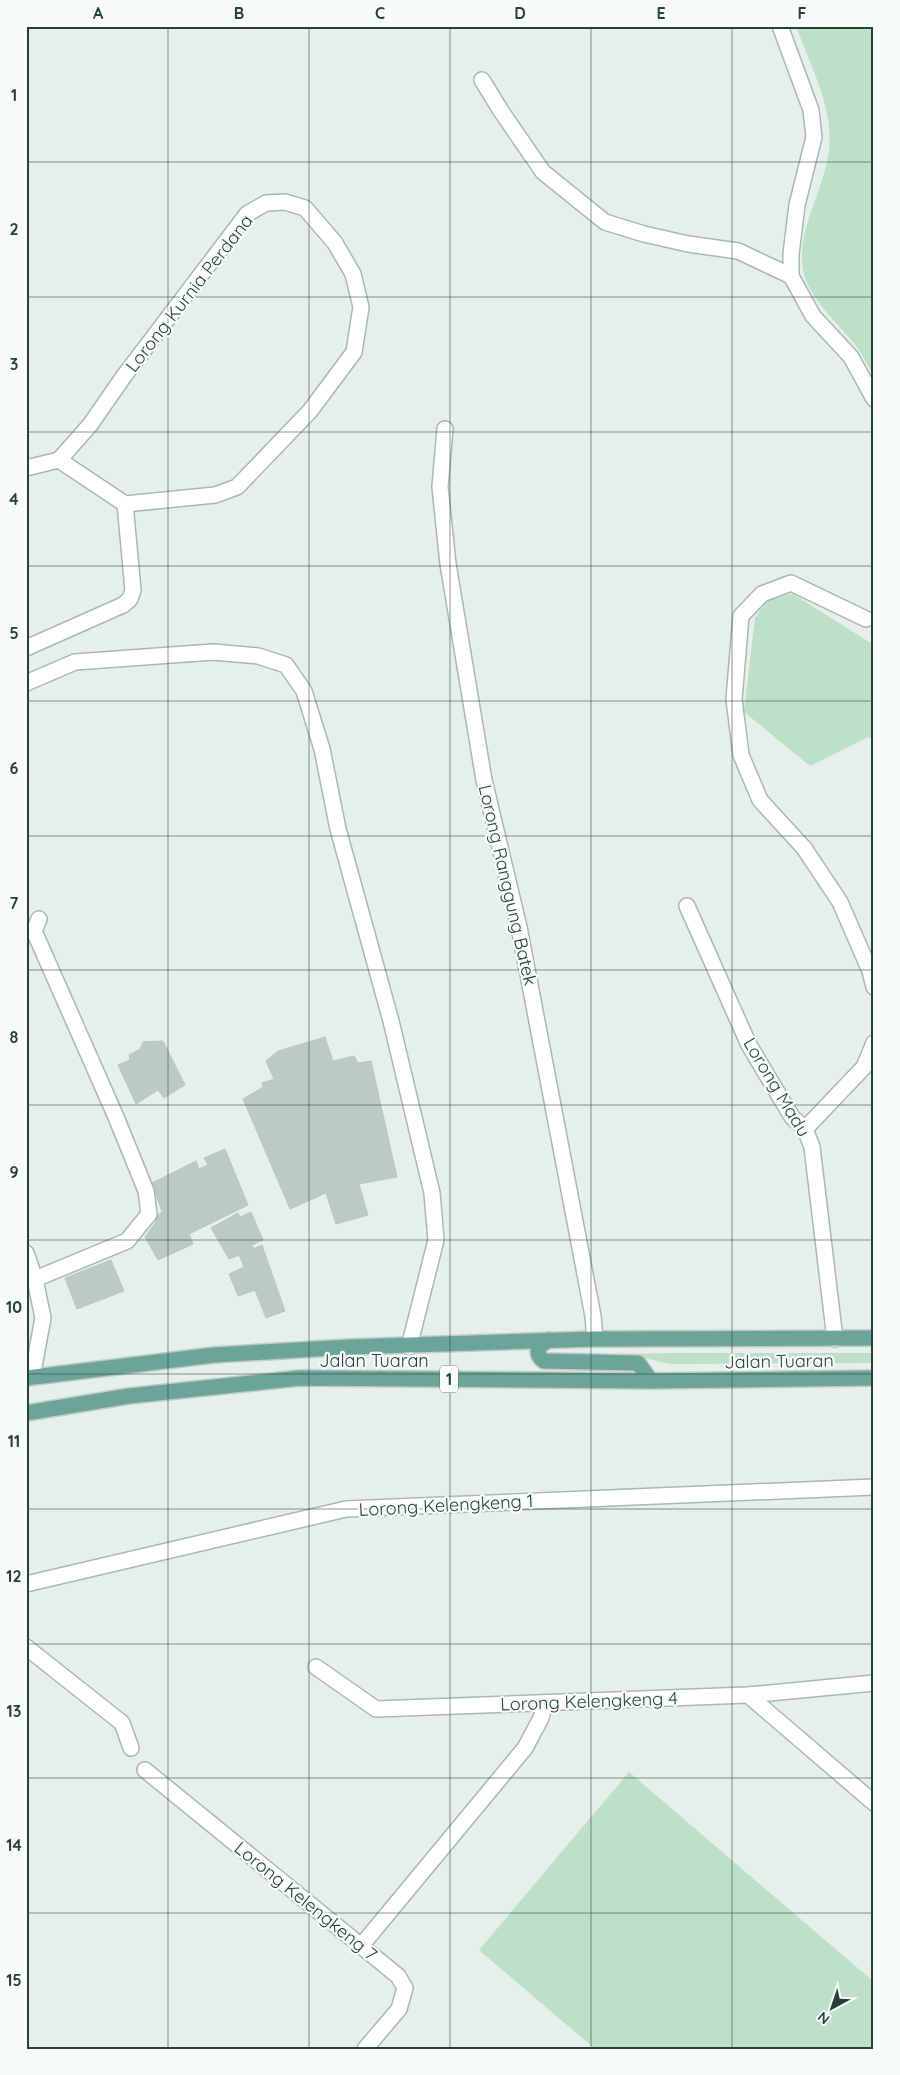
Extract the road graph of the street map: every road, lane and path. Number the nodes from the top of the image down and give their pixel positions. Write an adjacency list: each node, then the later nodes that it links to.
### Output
1 (780, 26): 3 (street)
2 (482, 80): 3 (street)
3 (791, 276): 4 (street)
4 (874, 399)
5 (445, 429): 20 (street, Lorong Ranggung Batek)
6 (59, 460): 7 (street); 8 (street); 8 (street, Lorong Kurnia Perdana)
7 (26, 468)
8 (125, 504): 10 (street)
9 (866, 619): 14 (street)
10 (26, 648)
11 (26, 683): 23 (street)
12 (687, 906): 16 (street, Lorong Madu)
13 (39, 919): 18 (street)
14 (874, 987)
15 (874, 1043): 16 (street)
16 (805, 1129): 21 (street, Lorong Madu)
17 (26, 1253): 18 (street)
18 (35, 1279): 24 (street)
19 (874, 1338): 21 (main road, Jalan Tuaran / 1)
20 (595, 1339): 21 (main road, Jalan Tuaran / 1); 22 (main road, Jalan Tuaran / 1)
21 (835, 1339)
22 (549, 1340): 23 (main road, Jalan Tuaran / 1); 26 (main road)
23 (408, 1347): 24 (main road, Jalan Tuaran / 1)
24 (29, 1378)
25 (874, 1378): 26 (main road, Jalan Tuaran / 1)
26 (650, 1381): 27 (main road, Jalan Tuaran / 1)
27 (26, 1413)
28 (874, 1487): 29 (street, Lorong Kelengkeng 1)
29 (26, 1584)
30 (26, 1646): 35 (street)
31 (316, 1667): 34 (street, Lorong Kelengkeng 4)
32 (874, 1683): 33 (street, Lorong Kelengkeng 4)
33 (748, 1695): 34 (street, Lorong Kelengkeng 4); 37 (street)
34 (545, 1703): 38 (street)
35 (131, 1748)
36 (145, 1770): 38 (street, Lorong Kelengkeng 7)
37 (874, 1803)
38 (361, 1946): 39 (street, Lorong Kelengkeng 7)
39 (365, 2049)

